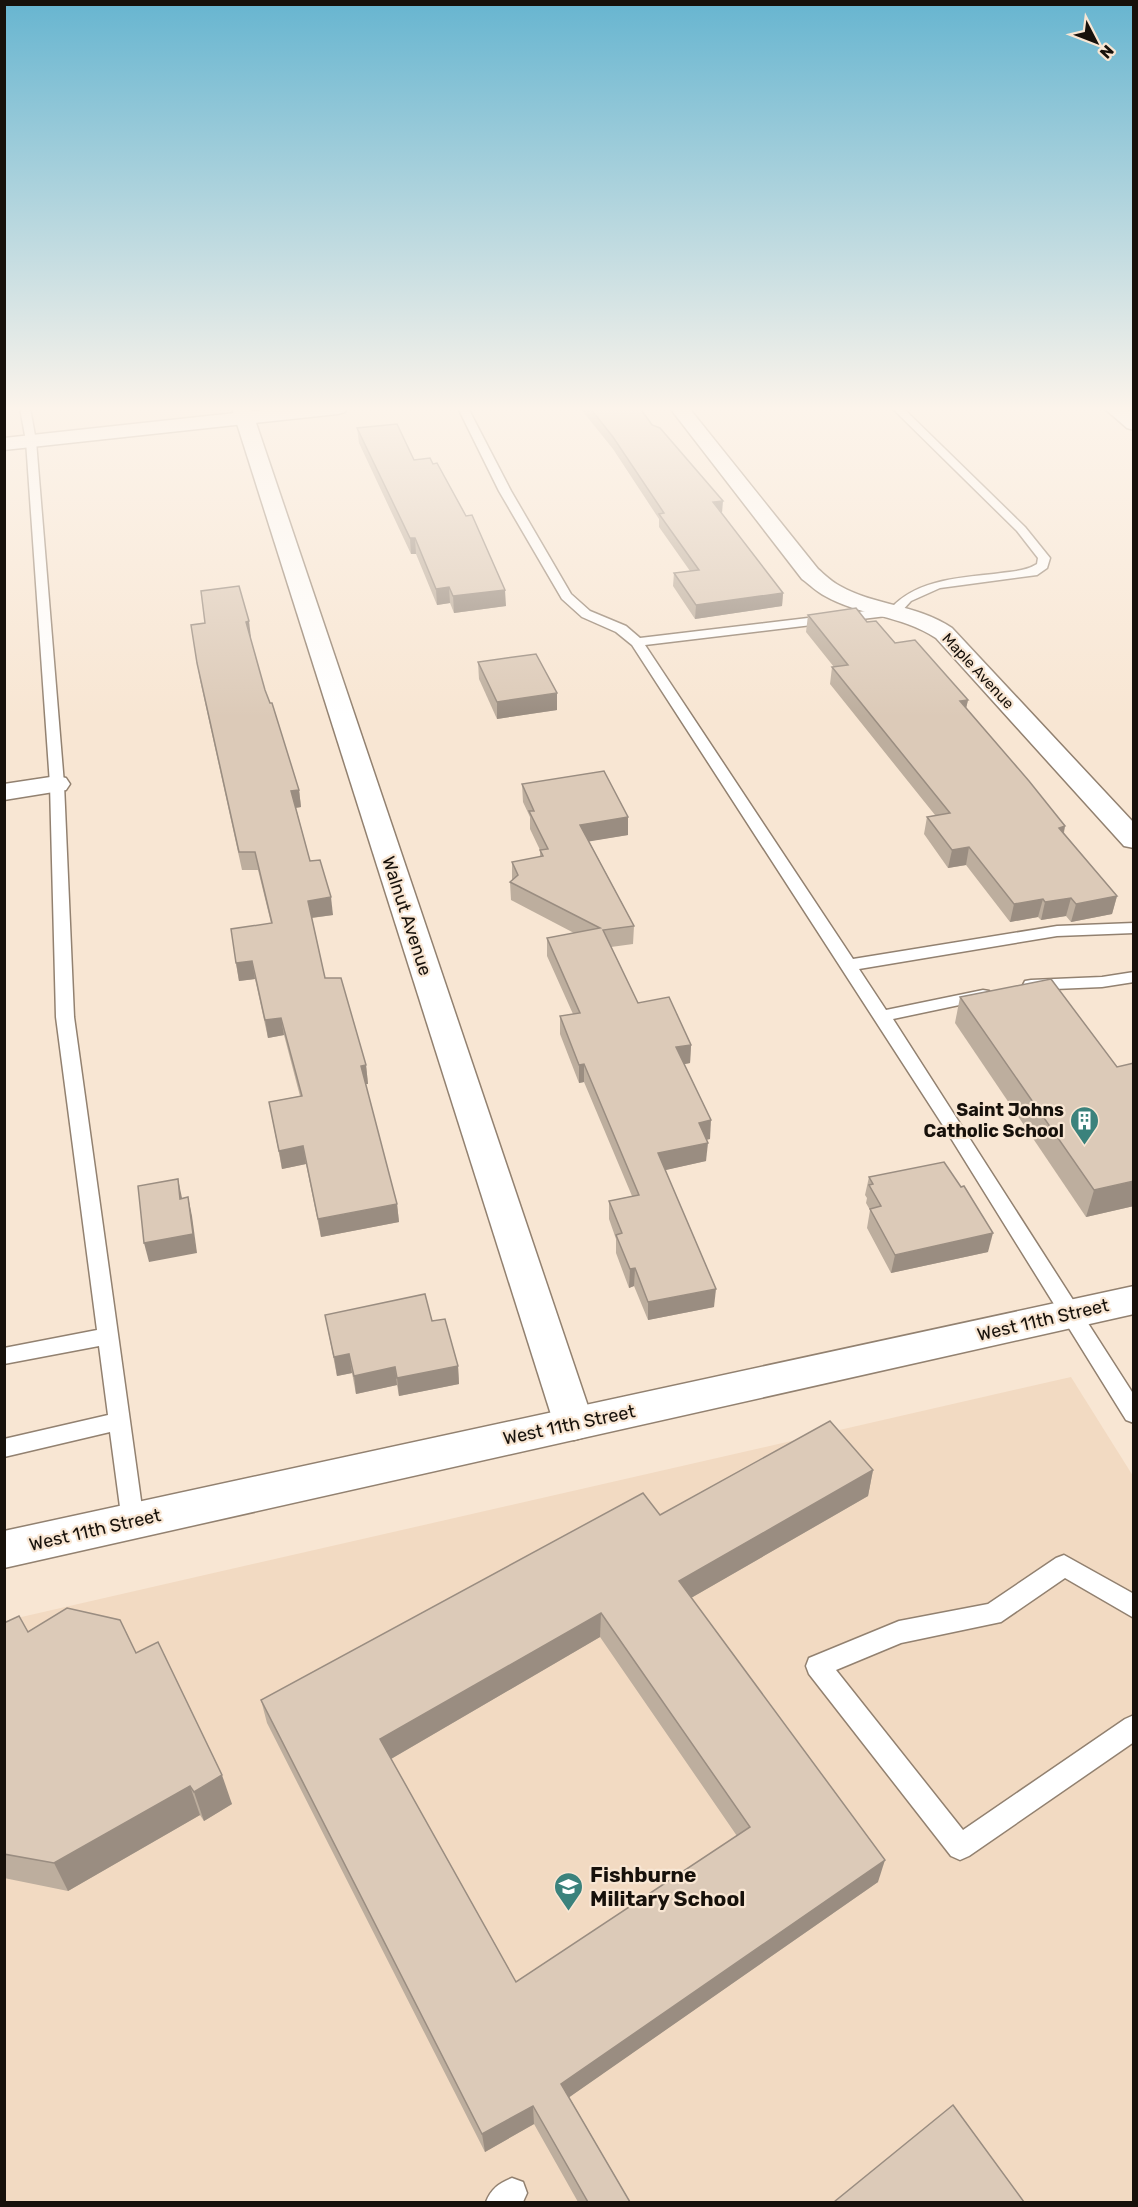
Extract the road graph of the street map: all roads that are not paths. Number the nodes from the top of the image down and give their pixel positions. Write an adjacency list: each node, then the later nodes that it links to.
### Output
1 (36, 511): 8 (lane)
2 (275, 511): 21 (street, Walnut Avenue)
3 (517, 511): 7 (lane)
4 (760, 511): 6 (street, Maple Avenue)
5 (1003, 511): 6 (lane)
6 (896, 611): 7 (lane); 10 (street, Maple Avenue)
7 (637, 642): 12 (lane)
8 (57, 784): 9 (street); 17 (lane)
9 (4, 792)
10 (1134, 840)
11 (1134, 928): 12 (lane)
12 (849, 965): 14 (lane)
13 (1134, 976): 14 (lane)
14 (882, 1016): 16 (lane)
15 (1134, 1300): 16 (street, West 11th Street)
16 (1072, 1313): 19 (lane); 21 (street, West 11th Street)
17 (107, 1336): 18 (lane); 20 (lane)
18 (4, 1356)
19 (1134, 1414)
20 (120, 1421): 22 (lane); 23 (lane)
21 (574, 1424): 23 (street, West 11th Street)
22 (4, 1448)
23 (133, 1522): 24 (street, West 11th Street)
24 (4, 1550)
25 (1134, 1607): 26 (lane)
26 (1134, 1727)

